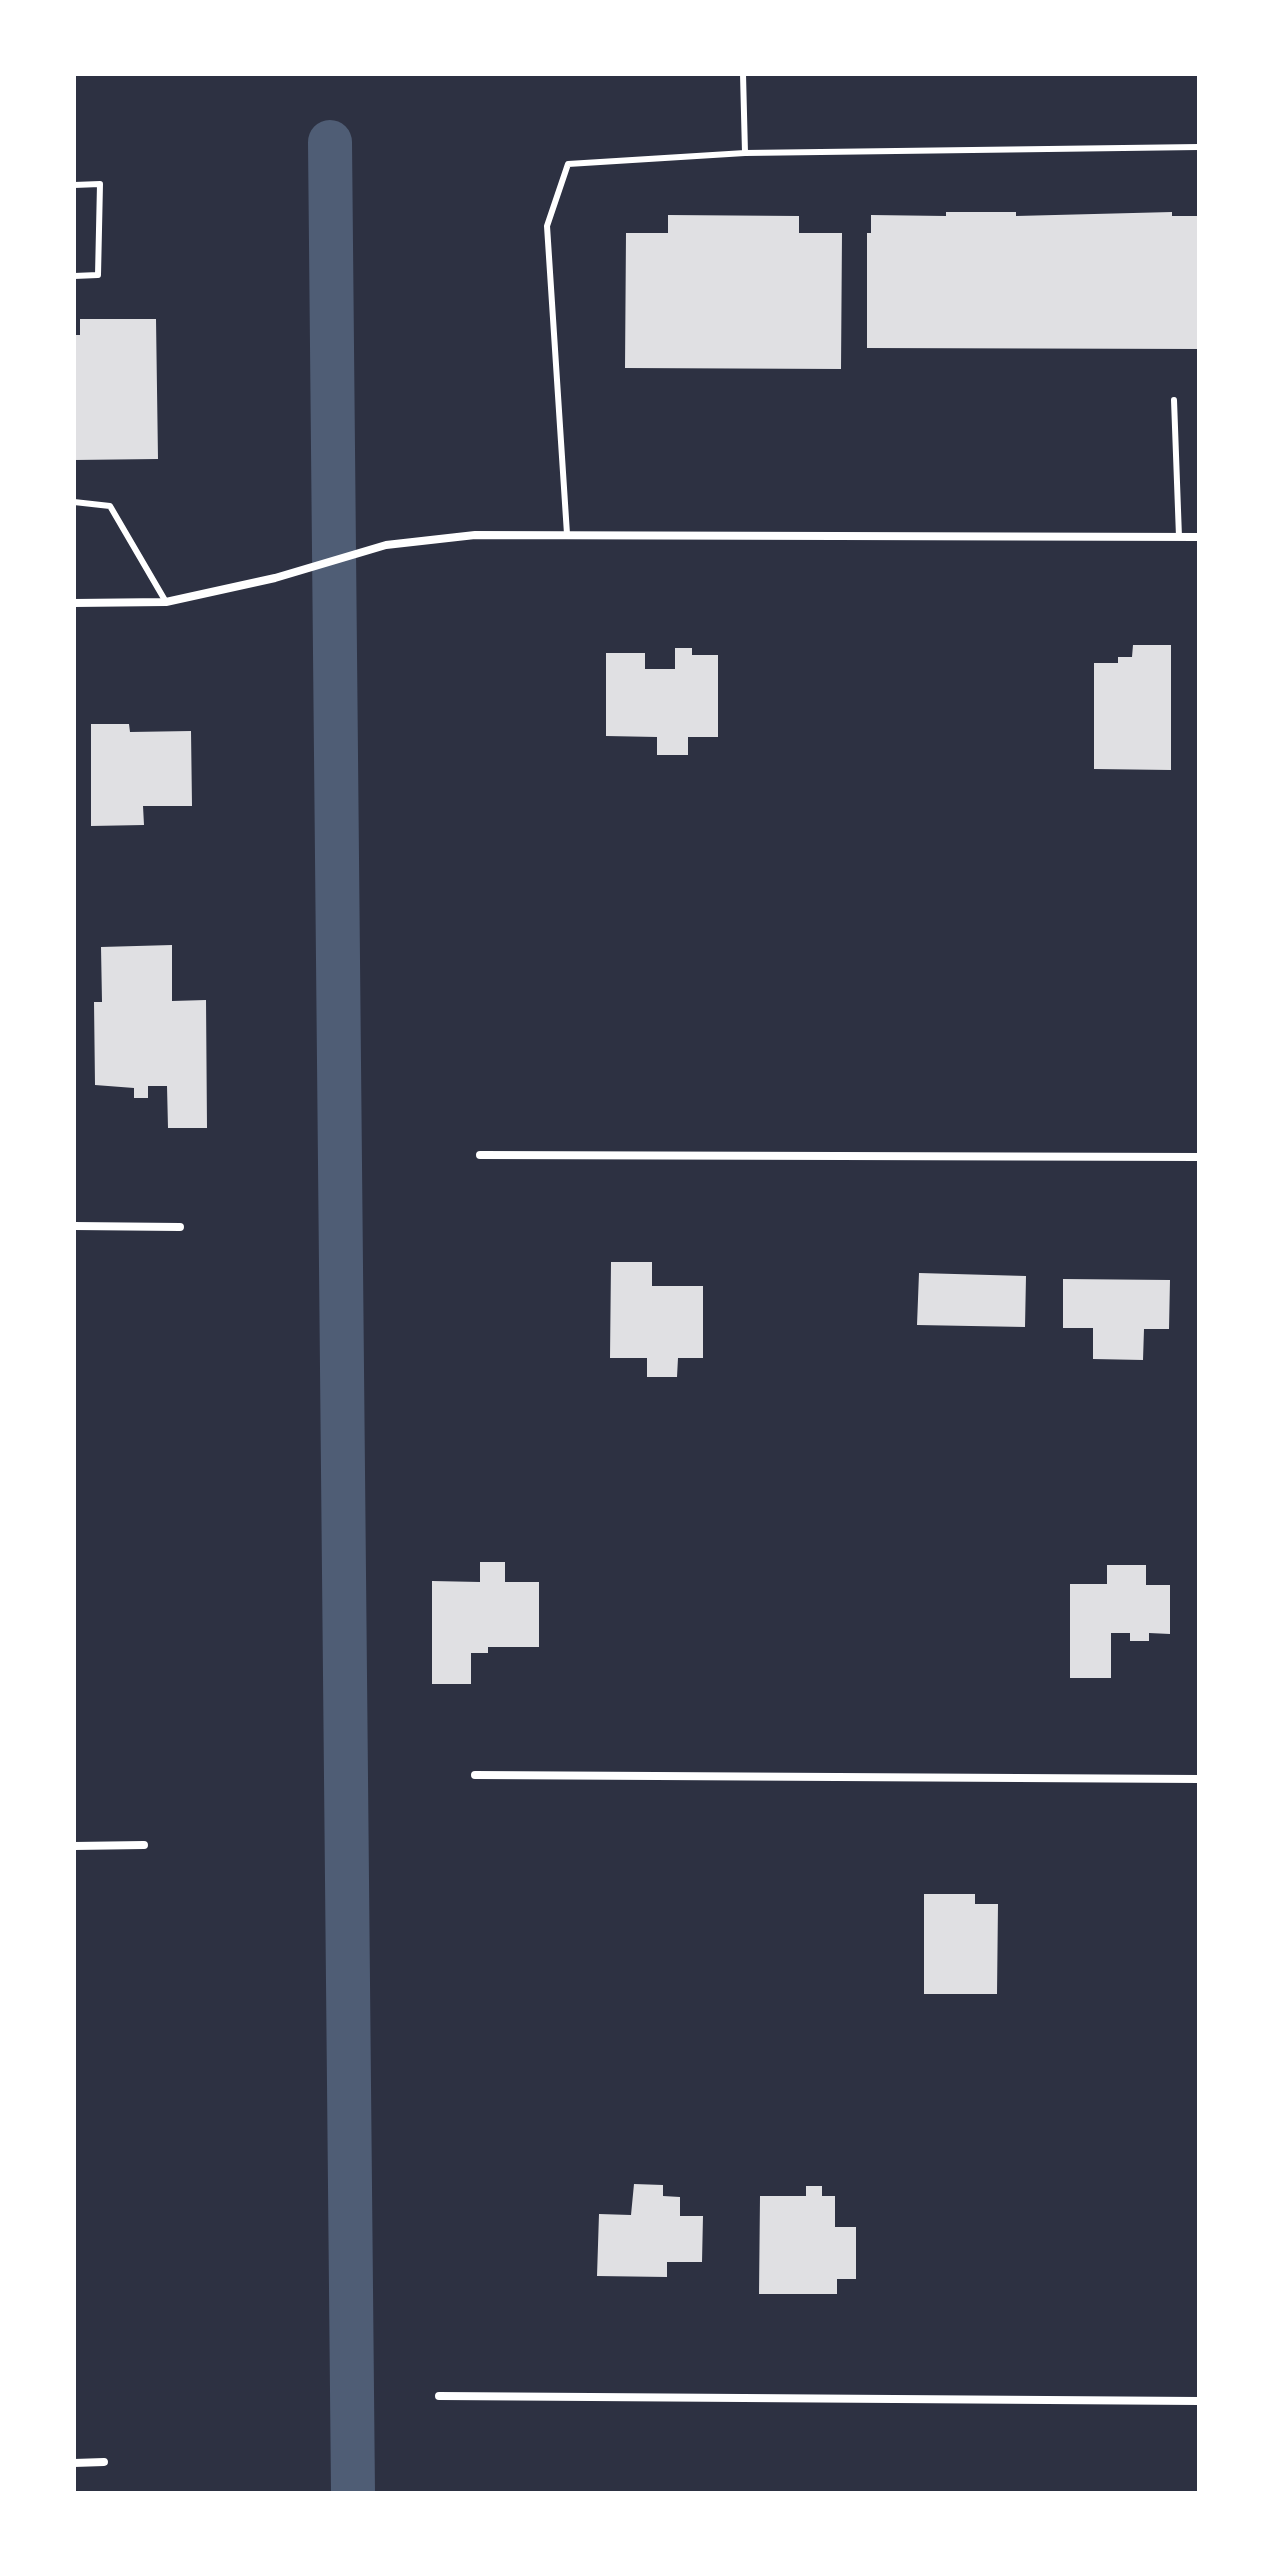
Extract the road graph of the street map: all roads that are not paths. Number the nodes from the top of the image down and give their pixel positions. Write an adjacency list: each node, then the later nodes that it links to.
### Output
1 (743, 74): 3 (lane)
2 (1199, 147): 3 (lane)
3 (745, 153): 8 (lane)
4 (74, 185): 5 (lane)
5 (74, 276)
6 (1174, 400): 9 (lane)
7 (74, 502): 11 (lane)
8 (567, 534): 9 (street); 11 (street)
9 (1179, 537): 10 (street)
10 (1199, 537)
11 (166, 602): 12 (street)
12 (74, 603)
13 (480, 1155): 14 (street)
14 (1199, 1157)
15 (74, 1226): 16 (street)
16 (180, 1227)
17 (475, 1775): 18 (street)
18 (1199, 1779)
19 (144, 1845): 20 (street)
20 (74, 1846)
21 (439, 2396): 22 (street)
22 (1199, 2401)
23 (104, 2462): 24 (street)
24 (74, 2463)

